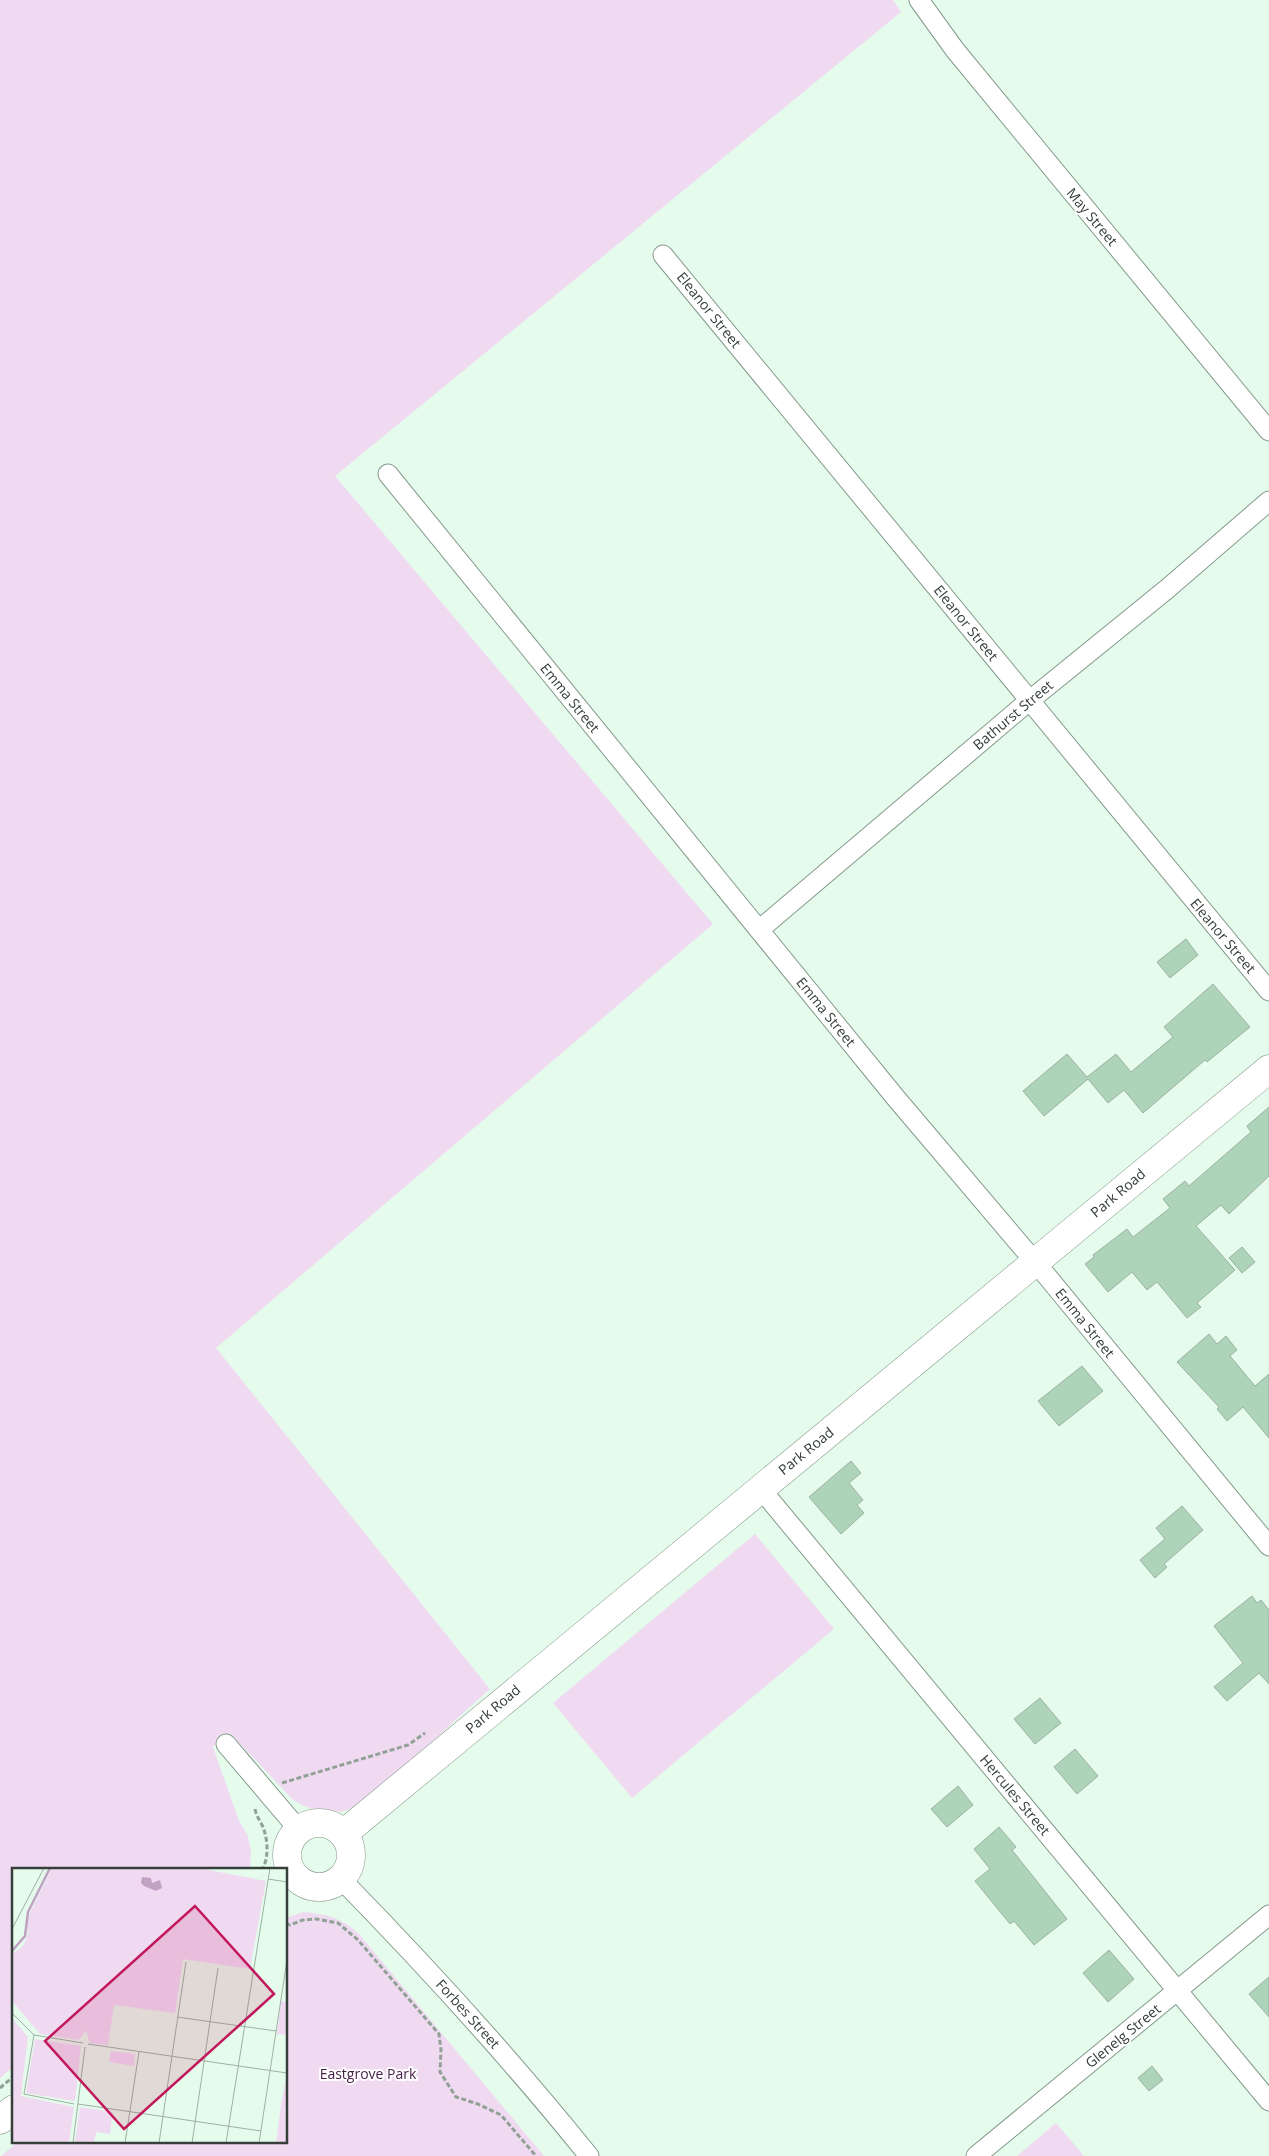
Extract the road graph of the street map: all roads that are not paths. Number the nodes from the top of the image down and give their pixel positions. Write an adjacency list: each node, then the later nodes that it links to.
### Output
1 (919, 0): 3 (street, May Street)
2 (663, 255): 6 (street, Eleanor Street)
3 (1269, 431)
4 (388, 474): 7 (street, Emma Street)
5 (1269, 501): 6 (street, Bathurst Street)
6 (1029, 701): 7 (street, Bathurst Street); 8 (street, Eleanor Street)
7 (759, 930): 10 (street, Emma Street)
8 (1269, 992)
9 (1269, 1069): 10 (street, Park Road)
10 (1035, 1262): 11 (street, Park Road); 12 (street, Emma Street)
11 (760, 1488): 15 (street, Park Road); 19 (street, Hercules Street)
12 (1269, 1546)
13 (226, 1744): 14 (street)
14 (299, 1830): 15 (street); 16 (street)
15 (343, 1834): 17 (street)
16 (290, 1878): 17 (street)
17 (340, 1878): 23 (street, Forbes Street)
18 (1269, 1915): 19 (street, Glenelg Street)
19 (1178, 1991): 20 (street, Hercules Street); 24 (street, Glenelg Street)
20 (1269, 2101)
21 (12, 2110): 22 (street)
22 (0, 2120)
23 (589, 2156)
24 (976, 2156)

